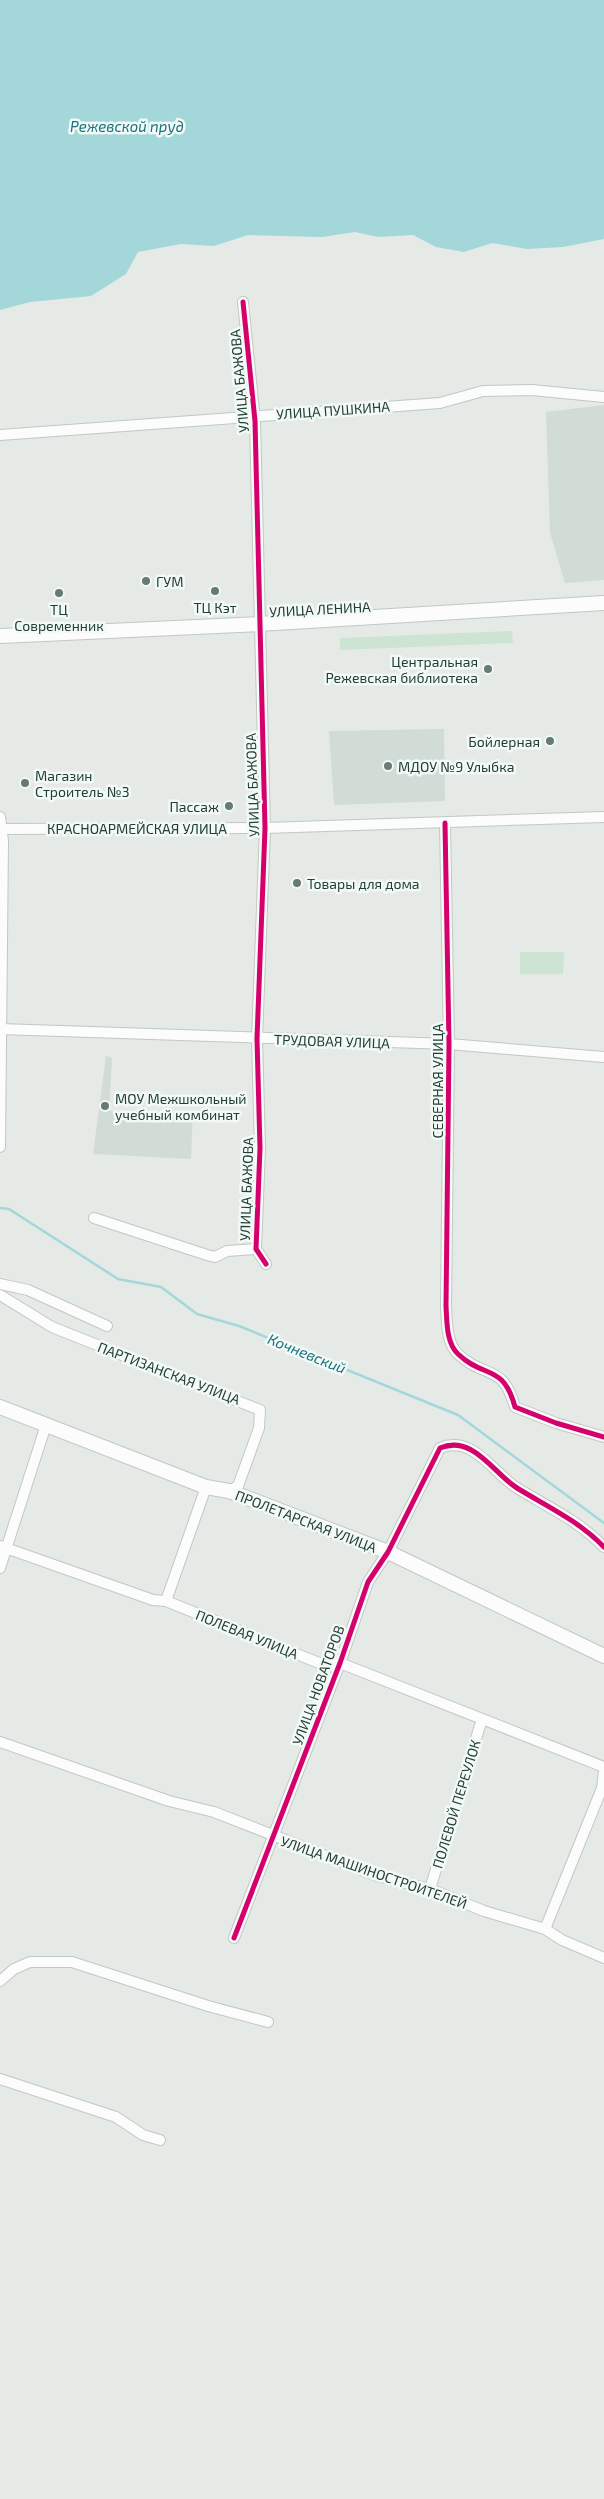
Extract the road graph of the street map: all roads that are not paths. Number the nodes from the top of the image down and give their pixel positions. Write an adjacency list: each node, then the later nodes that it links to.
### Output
1 (243, 302): 3 (street, УЛИЦА БАЖОВА)
2 (604, 397): 3 (street, УЛИЦА ПУШКИНА)
3 (255, 414): 4 (street, УЛИЦА ПУШКИНА); 6 (street, УЛИЦА БАЖОВА)
4 (0, 435)
5 (604, 603): 6 (street, УЛИЦА ЛЕНИНА)
6 (259, 624): 7 (street, УЛИЦА ЛЕНИНА); 12 (street, УЛИЦА БАЖОВА)
7 (0, 636)
8 (0, 817): 11 (street)
9 (604, 817): 10 (street, КРАСНОАРМЕЙСКАЯ УЛИЦА)
10 (445, 823): 12 (street, КРАСНОАРМЕЙСКАЯ УЛИЦА); 15 (street, СЕВЕРНАЯ УЛИЦА)
11 (1, 828): 12 (street, КРАСНОАРМЕЙСКАЯ УЛИЦА); 13 (street)
12 (266, 828): 14 (street, УЛИЦА БАЖОВА)
13 (0, 1029): 14 (street, ТРУДОВАЯ УЛИЦА); 17 (street)
14 (257, 1039): 15 (street, ТРУДОВАЯ УЛИЦА); 19 (street, УЛИЦА БАЖОВА)
15 (449, 1044): 16 (street, ТРУДОВАЯ УЛИЦА); 26 (street, СЕВЕРНАЯ УЛИЦА)
16 (604, 1056)
17 (0, 1147)
18 (94, 1218): 19 (street)
19 (256, 1249): 20 (street, УЛИЦА БАЖОВА)
20 (266, 1264)
21 (0, 1284): 23 (street, ПАРТИЗАНСКАЯ УЛИЦА)
22 (0, 1295): 28 (street, ПАРТИЗАНСКАЯ УЛИЦА)
23 (107, 1326)
24 (0, 1407): 25 (street, ПРОЛЕТАРСКАЯ УЛИЦА)
25 (46, 1426): 27 (street, ПРОЛЕТАРСКАЯ УЛИЦА); 29 (street)
26 (604, 1437)
27 (206, 1487): 28 (street, ПРОЛЕТАРСКАЯ УЛИЦА); 33 (street)
28 (230, 1491): 31 (street, ПРОЛЕТАРСКАЯ УЛИЦА)
29 (3, 1547): 32 (street); 33 (street, ПОЛЕВАЯ УЛИЦА)
30 (604, 1547): 31 (street, УЛИЦА НОВАТОРОВ)
31 (388, 1552): 34 (street, ПРОЛЕТАРСКАЯ УЛИЦА); 35 (street, УЛИЦА НОВАТОРОВ)
32 (0, 1568)
33 (166, 1602): 35 (street, ПОЛЕВАЯ УЛИЦА)
34 (604, 1656)
35 (340, 1663): 36 (street, ПОЛЕВАЯ УЛИЦА); 40 (street, УЛИЦА НОВАТОРОВ)
36 (482, 1719): 38 (street, ПОЛЕВАЯ УЛИЦА); 41 (street, ПОЛЕВОЙ ПЕРЕУЛОК)
37 (0, 1742): 40 (street, УЛИЦА МАШИНОСТРОИТЕЛЕЙ)
38 (604, 1767)
39 (604, 1771): 42 (street)
40 (273, 1837): 41 (street, УЛИЦА МАШИНОСТРОИТЕЛЕЙ); 43 (street, УЛИЦА НОВАТОРОВ)
41 (430, 1889): 42 (street, УЛИЦА МАШИНОСТРОИТЕЛЕЙ)
42 (545, 1929): 44 (street, УЛИЦА МАШИНОСТРОИТЕЛЕЙ)
43 (234, 1938)
44 (604, 1958)
45 (0, 1981): 46 (street)
46 (268, 2022)
47 (0, 2079): 48 (street)
48 (160, 2140)

